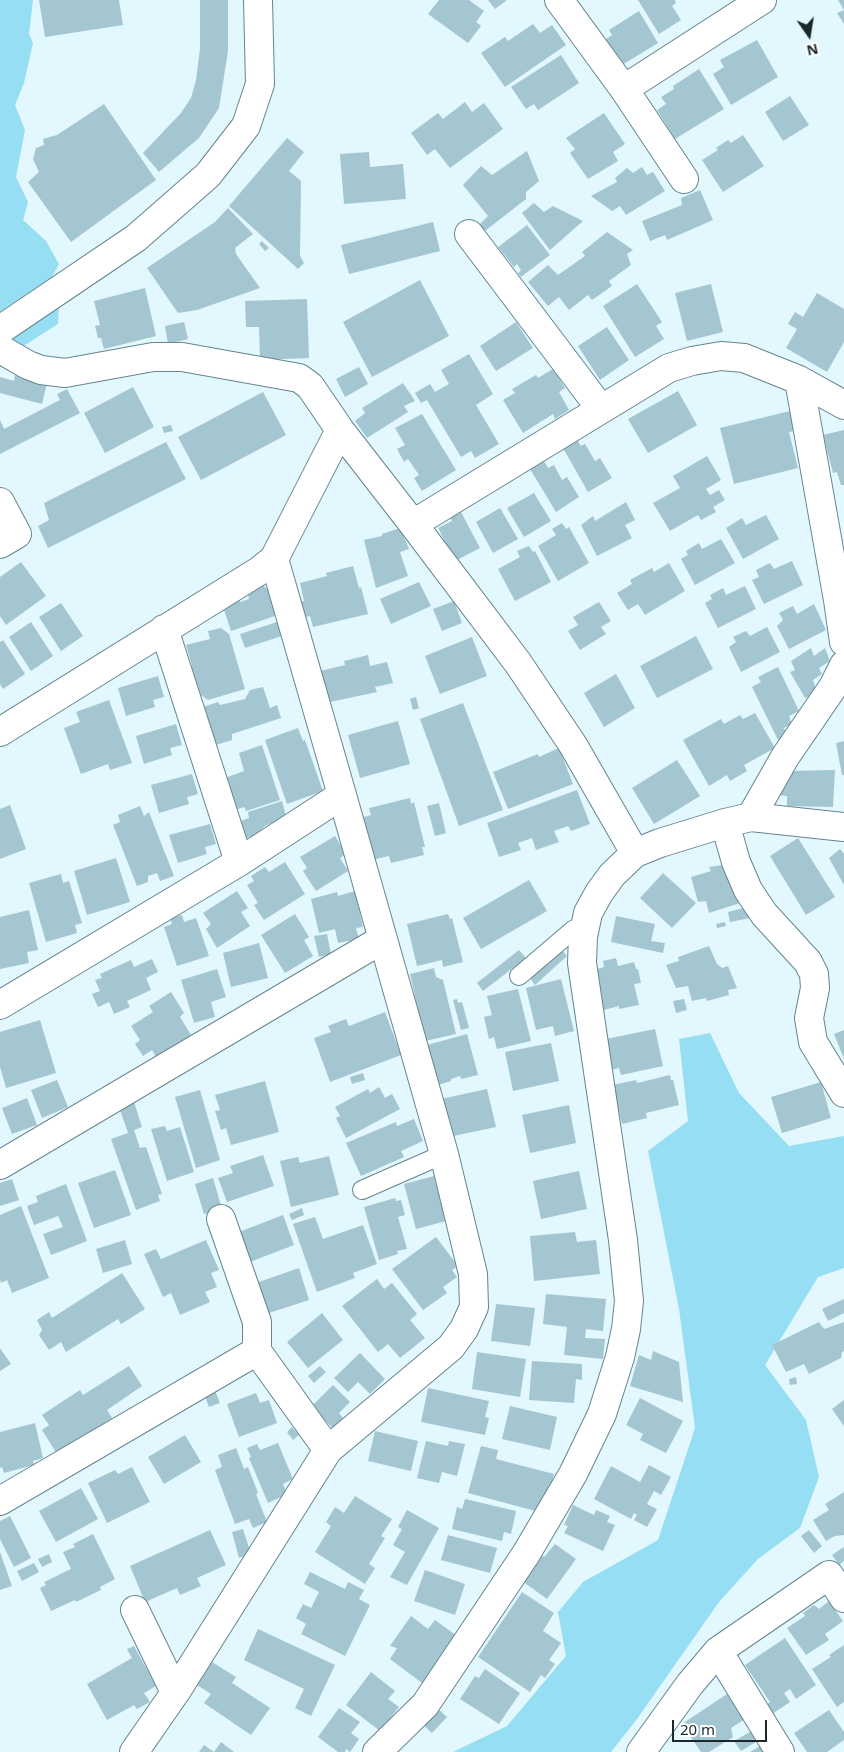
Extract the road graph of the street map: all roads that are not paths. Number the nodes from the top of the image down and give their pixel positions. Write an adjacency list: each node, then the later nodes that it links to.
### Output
1 (258, 0): 7 (street)
2 (559, 0): 4 (street)
3 (762, 0): 4 (street)
4 (624, 89): 5 (street)
5 (684, 179)
6 (469, 234): 11 (street)
7 (0, 330)
8 (0, 349): 12 (street)
9 (799, 380): 10 (street); 11 (street); 18 (street)
10 (844, 406)
11 (601, 409): 14 (street)
12 (340, 430): 14 (street); 16 (street)
13 (0, 502): 15 (street)
14 (413, 524): 25 (street)
15 (0, 544)
16 (274, 559): 17 (street); 21 (street)
17 (164, 629): 20 (street); 26 (street)
18 (844, 642)
19 (844, 665): 22 (street)
20 (0, 732)
21 (342, 795): 26 (street); 28 (street)
22 (751, 817): 23 (street); 24 (street)
23 (725, 823): 25 (street); 31 (street)
24 (844, 827)
25 (635, 853): 27 (street)
26 (239, 862): 30 (street)
27 (586, 924): 29 (lane); 44 (street)
28 (383, 939): 32 (street); 33 (street)
29 (519, 976)
30 (0, 1005)
31 (844, 1093)
32 (444, 1154): 34 (lane); 37 (street)
33 (0, 1165)
34 (362, 1190)
35 (221, 1219): 36 (street)
36 (256, 1351): 37 (street); 38 (street)
37 (328, 1450): 42 (street)
38 (0, 1501)
39 (844, 1598): 41 (street)
40 (135, 1610): 42 (street)
41 (718, 1652): 45 (street); 46 (street)
42 (177, 1690): 43 (street)
43 (134, 1752)
44 (377, 1752)
45 (641, 1752)
46 (780, 1752)

